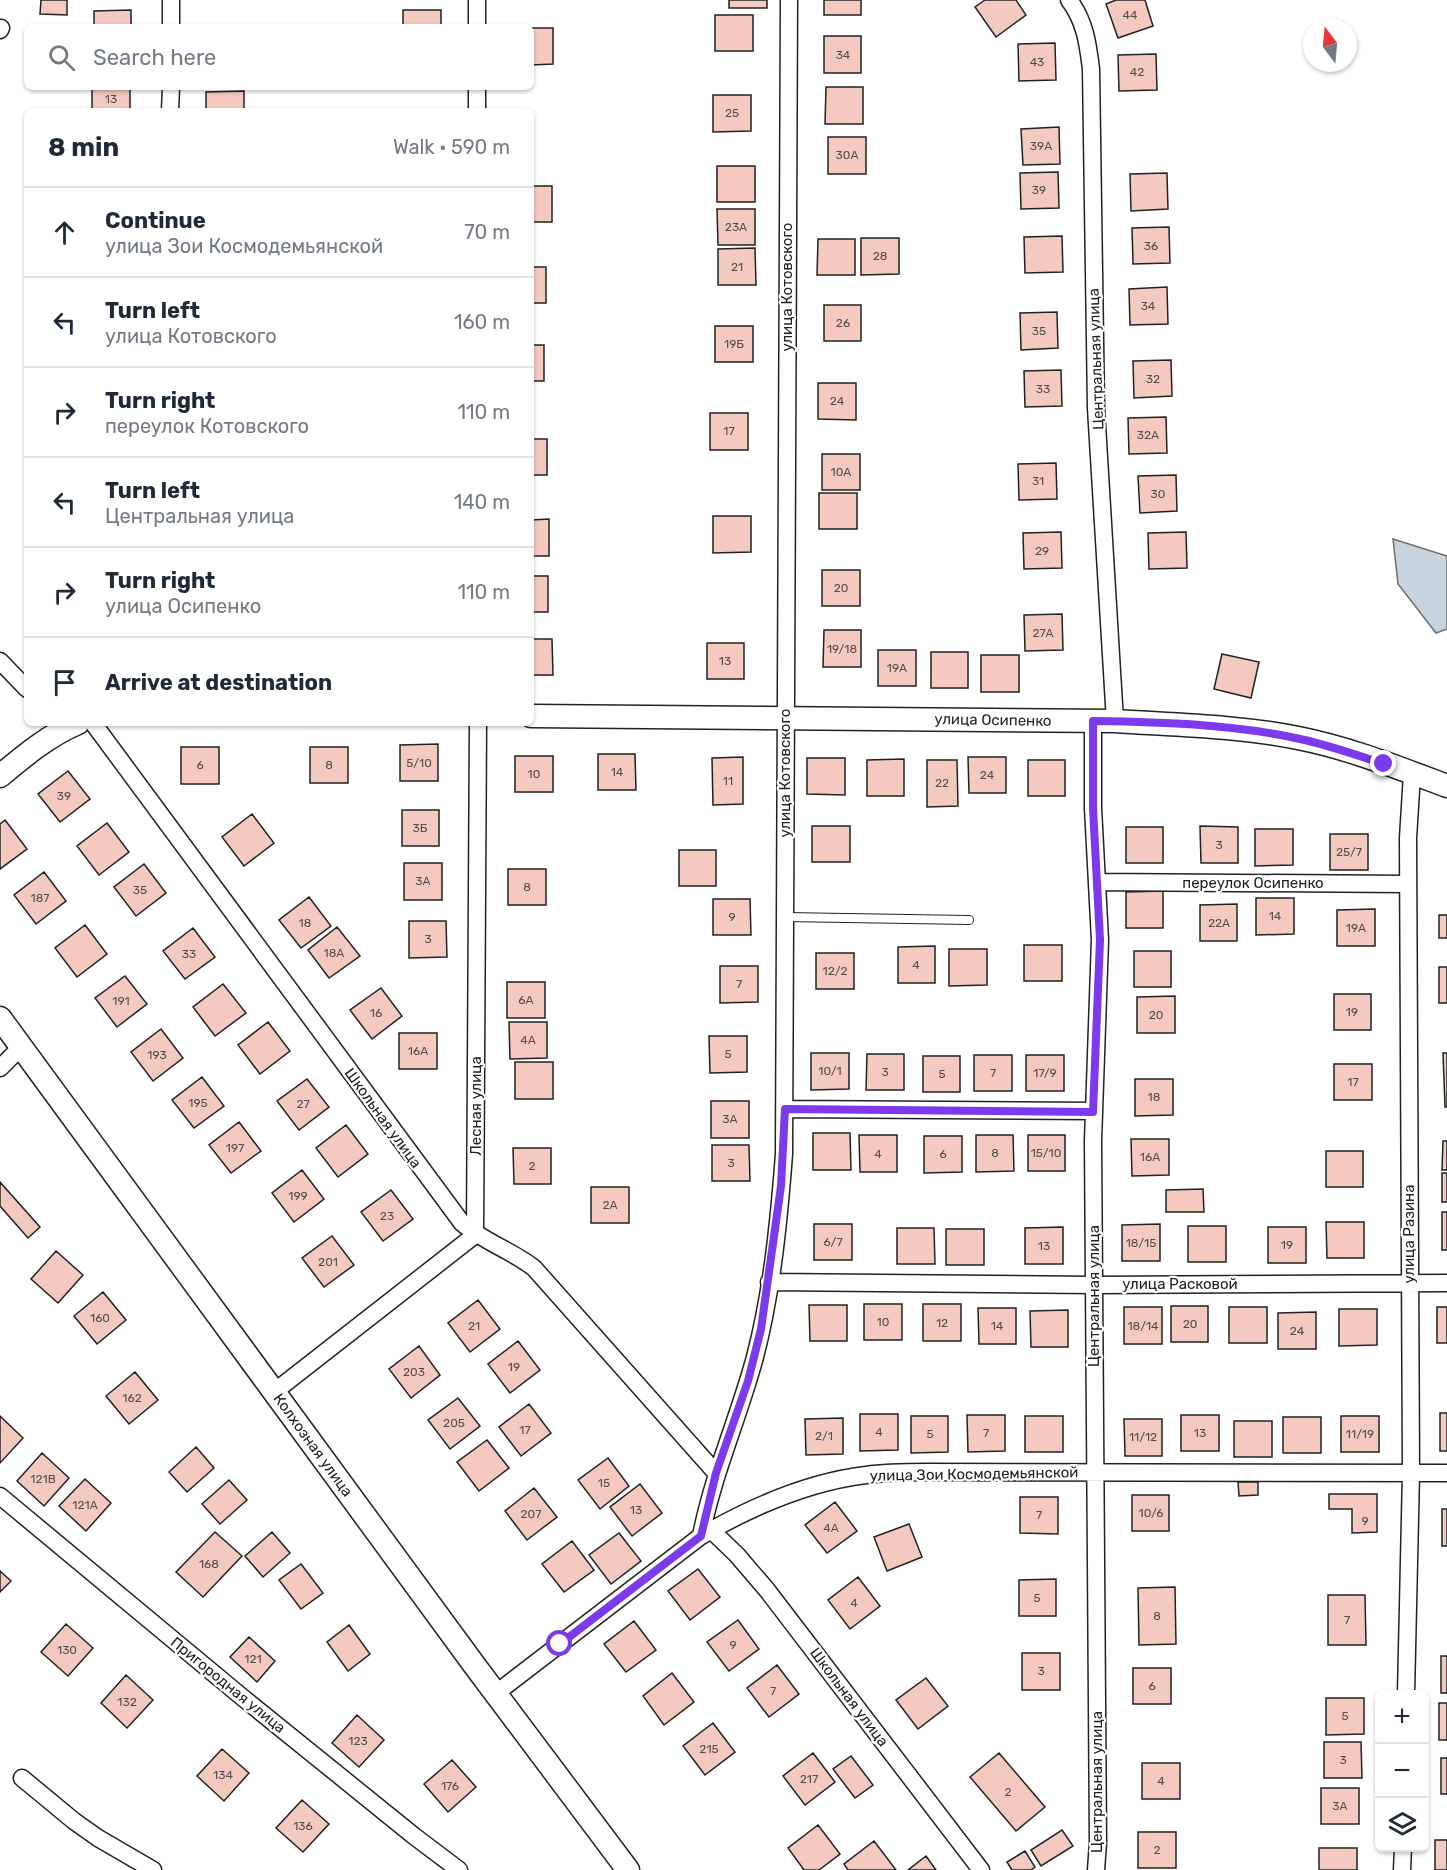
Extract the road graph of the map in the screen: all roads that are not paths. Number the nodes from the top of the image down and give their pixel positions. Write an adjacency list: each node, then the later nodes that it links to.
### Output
1 (171, 0): 5 (street)
2 (477, 0): 6 (street)
3 (789, 0): 14 (street, улица Котовского)
4 (1070, 0): 16 (street, Центральная улица)
5 (171, 24)
6 (477, 24)
7 (171, 90): 9 (street)
8 (477, 90): 10 (street)
9 (170, 108)
10 (477, 108)
11 (0, 661): 12 (street)
12 (24, 686)
13 (534, 716): 14 (main road, улица Осипенко)
14 (785, 718): 15 (main road, улица Осипенко); 25 (street, улица Котовского)
15 (1093, 721): 16 (main road, улица Осипенко); 23 (street, Центральная улица)
16 (1115, 722): 20 (main road, улица Осипенко)
17 (66, 726): 21 (main road)
18 (95, 726): 32 (street, Школьная улица)
19 (478, 726): 32 (street, Лесная улица)
20 (1412, 774): 22 (main road, улица Осипенко); 24 (street, улица Разина)
21 (0, 776)
22 (1447, 786)
23 (1097, 882): 24 (street, переулок Осипенко); 31 (street, Центральная улица)
24 (1408, 884): 34 (street, улица Разина)
25 (785, 917): 26 (lane); 30 (street, улица Котовского)
26 (969, 920)
27 (0, 1018): 28 (main road, Колхозная улица)
28 (21, 1047): 29 (street); 37 (main road, Колхозная улица)
29 (0, 1068)
30 (785, 1109): 31 (street); 33 (street, улица Котовского)
31 (1093, 1112): 36 (street, Центральная улица)
32 (475, 1235): 37 (street); 39 (street, Школьная улица)
33 (769, 1282): 36 (street, улица Расковой); 39 (street, улица Котовского)
34 (1408, 1283): 35 (street, улица Расковой); 36 (street, улица Расковой); 40 (street, улица Разина)
35 (1447, 1283)
36 (1094, 1285): 38 (street, Центральная улица)
37 (274, 1392): 45 (main road, Колхозная улица)
38 (1095, 1472): 40 (street, улица Зои Космодемьянской); 43 (street, улица Зои Космодемьянской); 52 (street, Центральная улица)
39 (716, 1473): 43 (street, улица Котовского)
40 (1411, 1473): 41 (street, улица Зои Космодемьянской); 44 (street, улица Разина)
41 (1447, 1473)
42 (0, 1496): 49 (street, Пригородная улица)
43 (706, 1533): 45 (street, улица Зои Космодемьянской); 51 (street, Школьная улица)
44 (1406, 1690)
45 (495, 1694): 50 (main road, Колхозная улица)
46 (22, 1778): 48 (street)
47 (1402, 1852): 53 (street)
48 (153, 1870)
49 (459, 1870)
50 (628, 1870)
51 (981, 1870)
52 (1096, 1870)
53 (1402, 1870)

